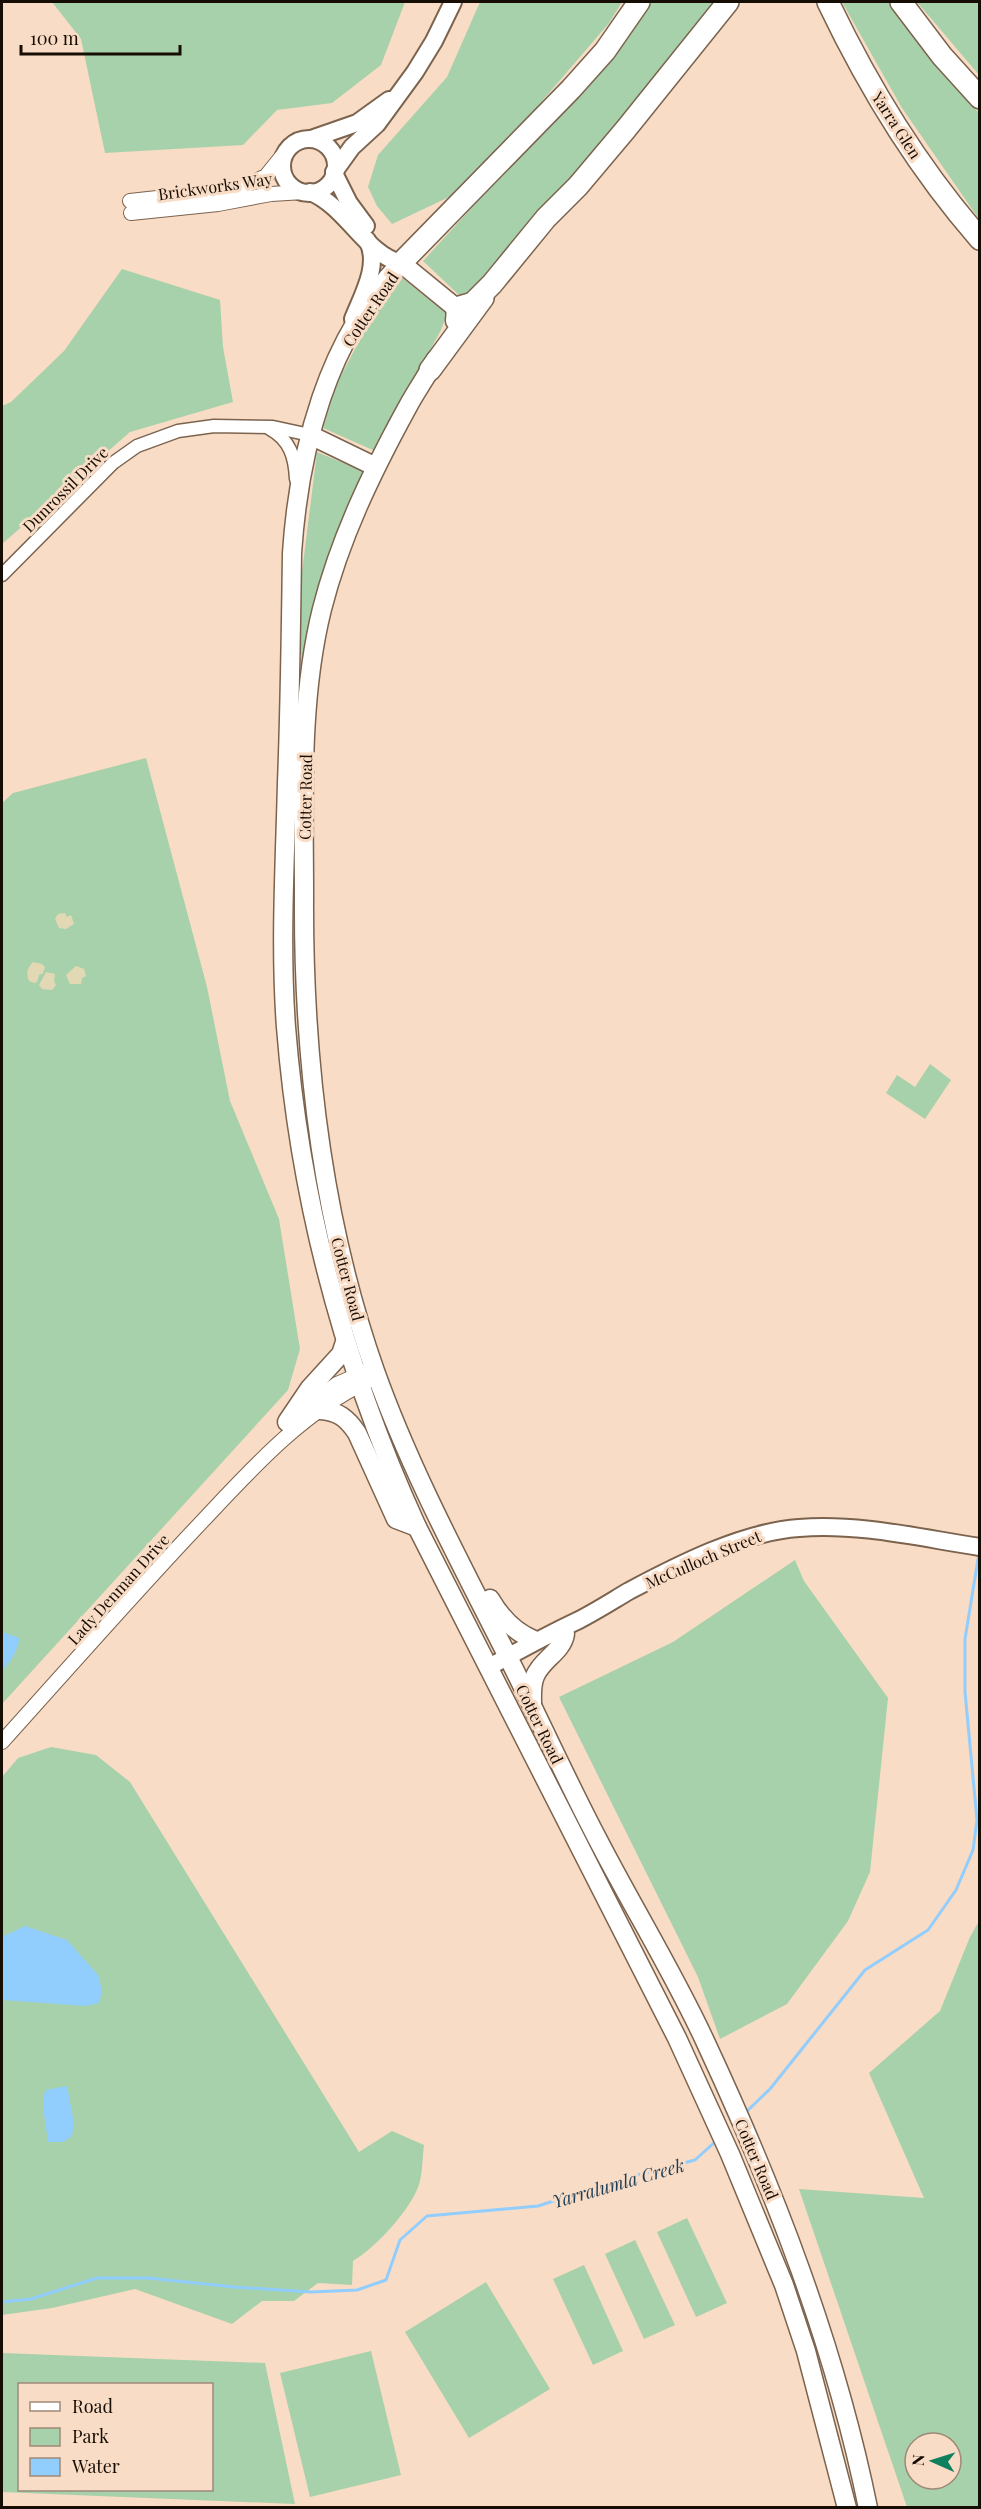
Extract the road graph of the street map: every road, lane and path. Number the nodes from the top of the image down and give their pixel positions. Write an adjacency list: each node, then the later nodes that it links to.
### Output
1 (453, 2): 6 (main road)
2 (639, 2): 14 (highway)
3 (728, 2): 15 (highway)
4 (828, 2): 12 (highway, Yarra Glen)
5 (901, 2): 7 (highway)
6 (396, 94): 8 (main road); 10 (main road)
7 (980, 98)
8 (311, 139): 9 (main road); 10 (main road)
9 (287, 150): 11 (main road); 11 (street, Brickworks Way)
10 (334, 172): 11 (main road); 14 (main road)
11 (307, 192): 13 (main road)
12 (980, 239)
13 (368, 240): 14 (main road); 17 (main road)
14 (402, 263): 16 (main road, Cotter Road); 17 (main road, Cotter Road)
15 (492, 284): 16 (highway); 18 (highway)
16 (456, 308): 18 (main road, Cotter Road)
17 (342, 348): 20 (main road, Cotter Road)
18 (430, 370): 21 (main road, Cotter Road)
19 (266, 427): 20 (street, Dunrossil Drive); 22 (street); 23 (street, Dunrossil Drive)
20 (310, 435): 21 (main road); 22 (main road, Cotter Road)
21 (376, 467): 25 (main road, Cotter Road)
22 (296, 507): 24 (main road, Cotter Road)
23 (2, 575)
24 (345, 1342): 26 (main road, Cotter Road); 28 (main road)
25 (376, 1372): 26 (street, Lady Denman Drive); 30 (main road, Cotter Road)
26 (357, 1381): 27 (street, Lady Denman Drive); 28 (street, Lady Denman Drive); 31 (main road, Cotter Road)
27 (320, 1410): 29 (street, Lady Denman Drive); 31 (main road)
28 (287, 1422): 29 (street, Lady Denman Drive)
29 (260, 1460): 38 (street, Lady Denman Drive)
30 (435, 1513): 34 (main road); 35 (main road, Cotter Road)
31 (417, 1527): 36 (main road, Cotter Road)
32 (980, 1547): 33 (main road, McCulloch Street)
33 (571, 1628): 34 (main road, McCulloch Street); 35 (main road, McCulloch Street); 37 (main road)
34 (534, 1640): 35 (main road, McCulloch Street)
35 (510, 1661): 36 (main road, McCulloch Street); 37 (main road, Cotter Road)
36 (491, 1672): 39 (main road, Cotter Road)
37 (532, 1708): 40 (main road, Cotter Road)
38 (2, 1742)
39 (847, 2508)
40 (868, 2508)

